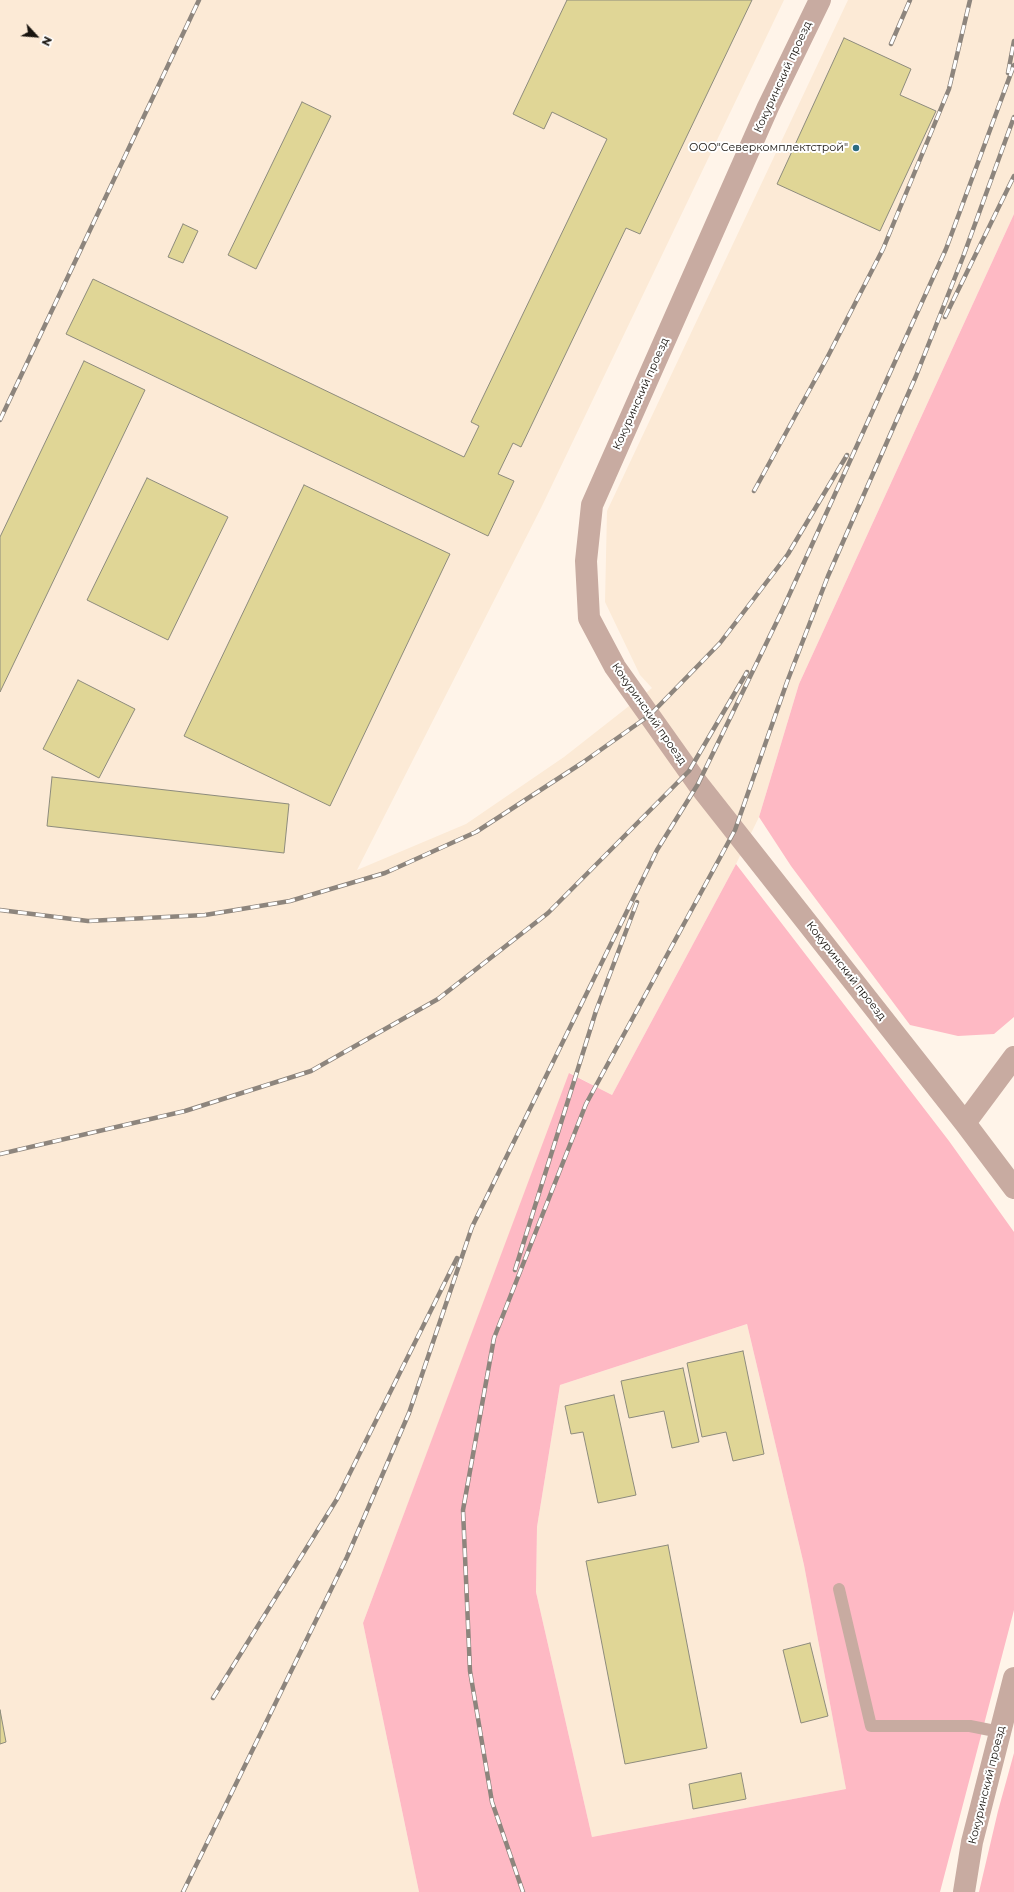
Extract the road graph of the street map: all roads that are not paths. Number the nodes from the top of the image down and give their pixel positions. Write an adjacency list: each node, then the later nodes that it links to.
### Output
1 (820, 0): 3 (street, Кокуринский проезд)
2 (1014, 1057): 3 (street)
3 (965, 1123): 4 (street, Кокуринский проезд)
4 (1014, 1188)
5 (839, 1589): 7 (lane)
6 (1014, 1678): 7 (street, Кокуринский проезд)
7 (1000, 1732): 8 (street, Кокуринский проезд)
8 (964, 1892)

